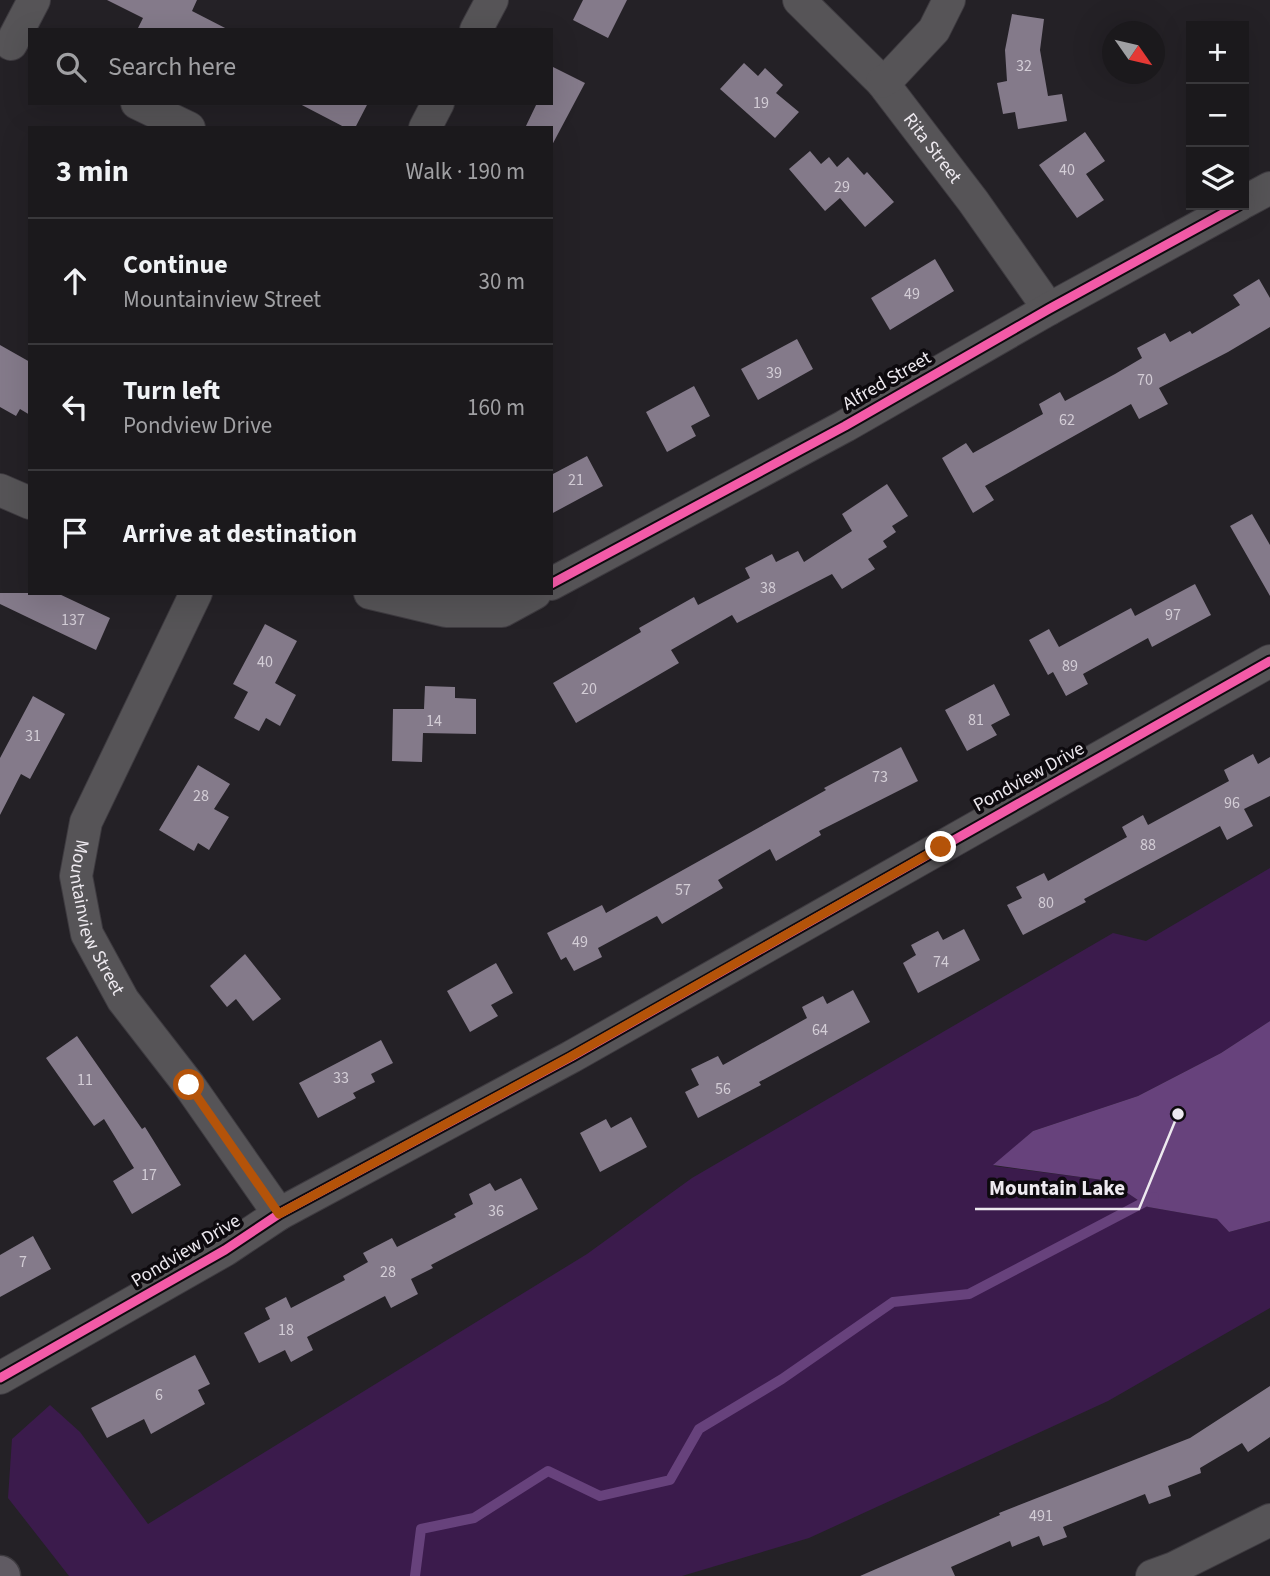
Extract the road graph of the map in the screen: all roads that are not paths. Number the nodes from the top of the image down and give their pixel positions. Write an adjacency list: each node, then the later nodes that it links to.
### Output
1 (34, 0): 6 (street)
2 (492, 0): 5 (street)
3 (800, 0): 7 (street, Rita Street)
4 (949, 0): 7 (street)
5 (478, 28)
6 (14, 45)
7 (882, 82): 15 (street, Rita Street)
8 (141, 105): 10 (street)
9 (437, 105): 11 (street)
10 (185, 126)
11 (426, 126)
12 (1270, 187): 13 (street)
13 (1249, 199)
14 (1230, 210): 15 (street, Alfred Street)
15 (1049, 309): 18 (street, Alfred Street)
16 (0, 490): 17 (street)
17 (28, 502)
18 (553, 583)
19 (195, 595): 23 (street, Mountainview Street)
20 (378, 595): 21 (street)
21 (530, 595)
22 (1270, 661): 23 (street, Pondview Drive)
23 (279, 1214): 24 (street, Pondview Drive)
24 (0, 1378)
25 (1270, 1520): 26 (street)
26 (1152, 1576)

